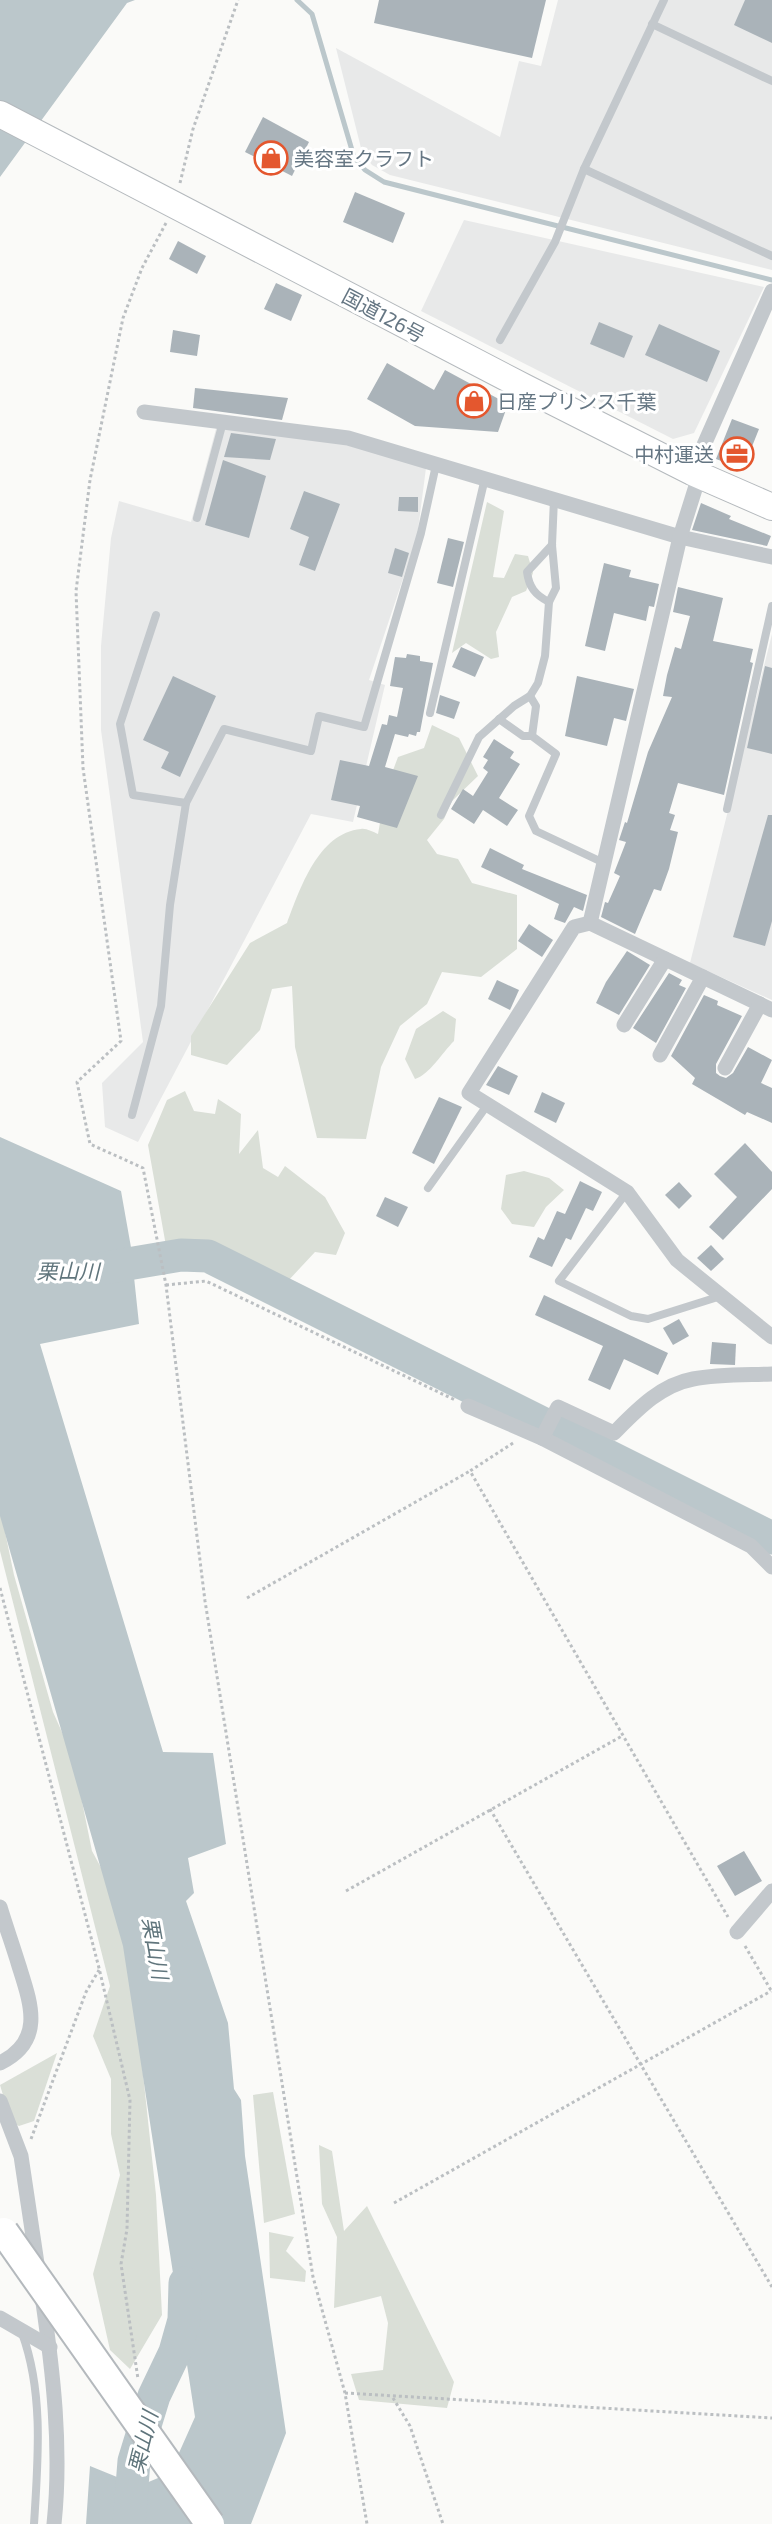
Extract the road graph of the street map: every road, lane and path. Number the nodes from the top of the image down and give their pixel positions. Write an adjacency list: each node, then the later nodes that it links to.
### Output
1 (238, 0): 7 (path)
2 (664, 0): 3 (lane)
3 (652, 24): 4 (lane); 6 (lane)
4 (772, 81)
5 (0, 114): 7 (highway, 国道126号)
6 (584, 169): 8 (lane); 10 (lane)
7 (175, 206): 14 (highway, 国道126号); 44 (path)
8 (772, 256)
9 (772, 291): 14 (street)
10 (500, 340)
11 (144, 412): 12 (street)
12 (223, 422): 13 (street); 18 (lane)
13 (436, 465): 15 (street); 29 (lane)
14 (692, 472): 17 (highway, 国道126号); 19 (street)
15 (485, 478): 16 (street); 26 (lane)
16 (554, 499): 19 (street); 20 (lane)
17 (772, 507)
18 (197, 518)
19 (680, 537): 21 (street); 32 (street)
20 (552, 545): 22 (lane); 22 (lane)
21 (772, 557)
22 (549, 602): 25 (lane)
23 (772, 606): 30 (lane)
24 (156, 615): 29 (lane)
25 (530, 696): 27 (lane); 28 (lane)
26 (430, 713)
27 (500, 719): 28 (lane); 31 (lane)
28 (532, 736): 32 (lane)
29 (186, 803): 41 (lane)
30 (727, 808)
31 (441, 814)
32 (604, 862): 33 (street)
33 (590, 923): 34 (street); 40 (street)
34 (665, 959): 35 (street); 37 (street)
35 (703, 977): 36 (street); 38 (street)
36 (766, 1007): 39 (street)
37 (624, 1024)
38 (660, 1055)
39 (725, 1068)
40 (488, 1104): 42 (lane); 43 (street)
41 (132, 1115)
42 (429, 1188)
43 (627, 1192): 45 (street); 45 (lane)
44 (166, 1285): 48 (path); 73 (path)
45 (721, 1296): 46 (street)
46 (772, 1337)
47 (772, 1374): 49 (street)
48 (468, 1406): 49 (street)
49 (536, 1436): 50 (path); 51 (street)
50 (470, 1471): 53 (path); 54 (path)
51 (772, 1567)
52 (0, 1588): 60 (path)
53 (247, 1598)
54 (622, 1736): 55 (path); 59 (path)
55 (490, 1809): 56 (path); 63 (path)
56 (346, 1890)
57 (772, 1891): 59 (street)
58 (0, 1907): 62 (street)
59 (737, 1932): 61 (path)
60 (99, 1968): 65 (path); 72 (path)
61 (772, 1991): 63 (path)
62 (0, 2063)
63 (641, 2064): 66 (path); 68 (path)
64 (0, 2101): 65 (street)
65 (21, 2156): 71 (street)
66 (394, 2203)
67 (4, 2232): 78 (highway, bridge)
68 (772, 2287)
69 (0, 2318): 70 (street)
70 (21, 2331): 71 (street); 76 (lane)
71 (50, 2347): 77 (street)
72 (138, 2379)
73 (345, 2393): 74 (path); 79 (path)
74 (392, 2397): 75 (path); 80 (path)
75 (772, 2418)
76 (34, 2524)
77 (54, 2524)
78 (210, 2524)
79 (367, 2524)
80 (443, 2524)

